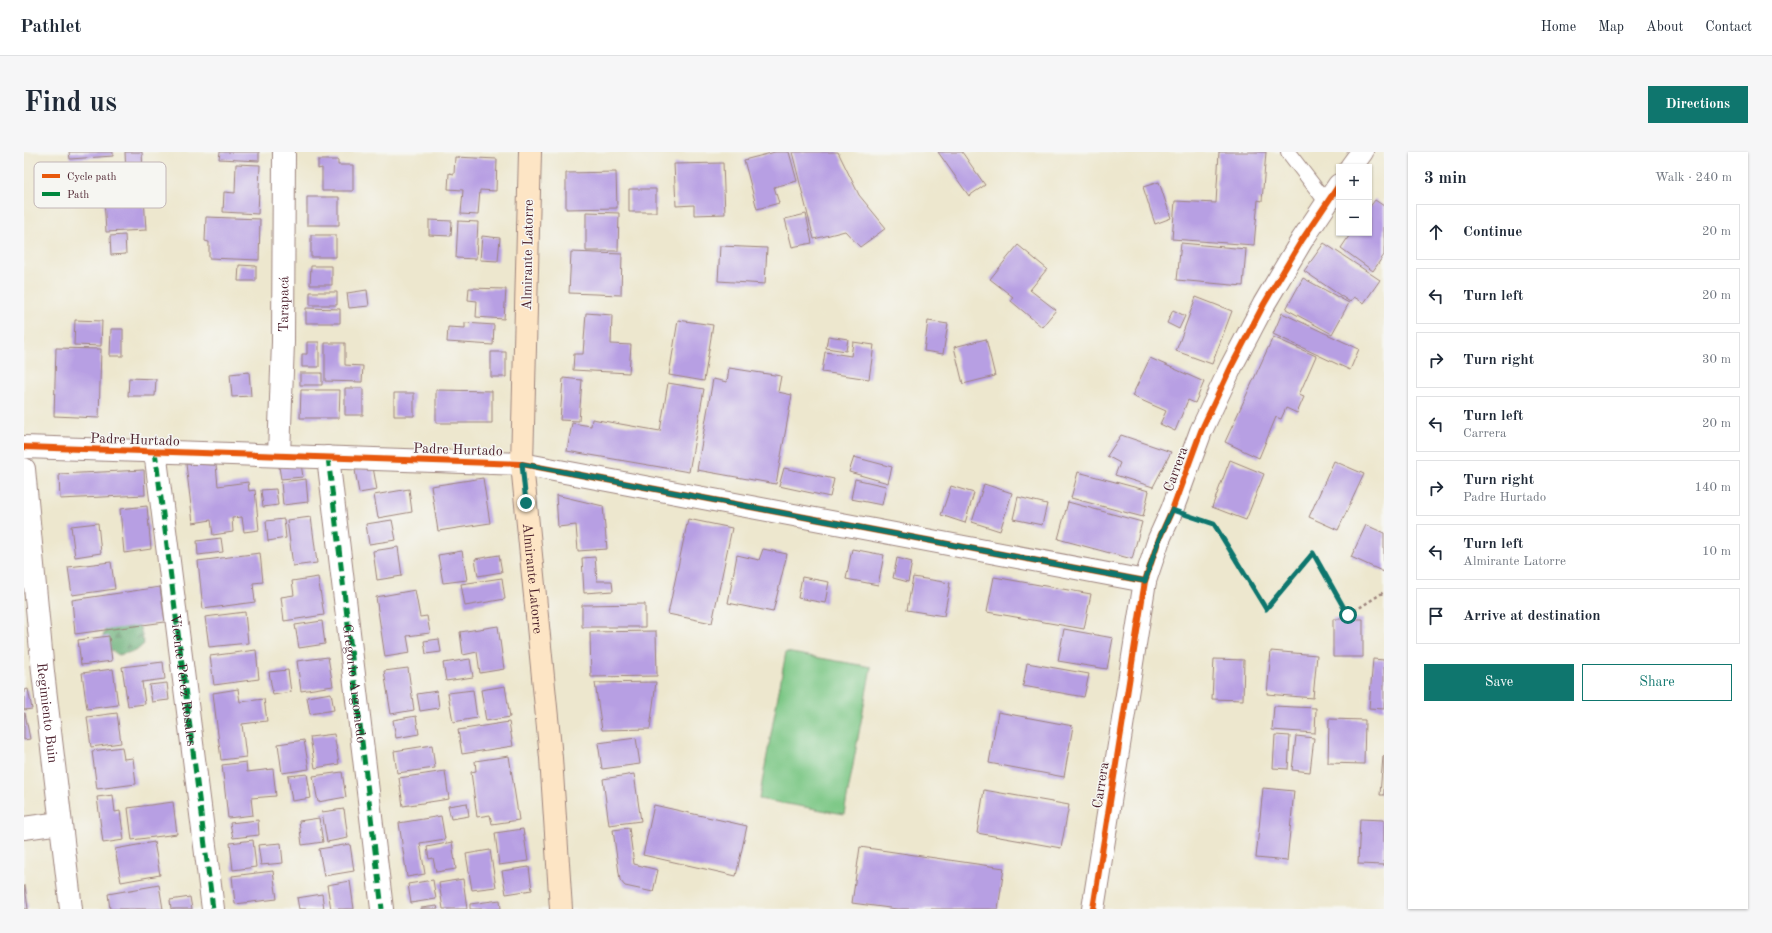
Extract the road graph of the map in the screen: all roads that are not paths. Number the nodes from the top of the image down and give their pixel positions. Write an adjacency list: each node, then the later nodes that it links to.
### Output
1 (284, 152): 10 (street, Tarapacá)
2 (530, 152): 12 (main road, Almirante Latorre)
3 (1288, 152): 7 (lane)
4 (1362, 152): 5 (street)
5 (1353, 164)
6 (1336, 189): 7 (street, Carrera)
7 (1327, 203): 14 (street, Carrera)
8 (24, 447): 9 (street, Padre Hurtado)
9 (155, 452): 10 (street, Padre Hurtado); 18 (street, Vicente Pérez Rosales)
10 (279, 455): 11 (street, Padre Hurtado)
11 (328, 457): 12 (street, Padre Hurtado); 19 (street, Gregorio Argomedo)
12 (522, 464): 14 (street, Padre Hurtado); 20 (main road, Almirante Latorre)
13 (24, 469): 15 (street, Regimiento Buin)
14 (1145, 581): 21 (street, Carrera)
15 (60, 823): 16 (street); 17 (street, Regimiento Buin)
16 (24, 828)
17 (71, 909)
18 (213, 909)
19 (382, 909)
20 (561, 909)
21 (1092, 909)

